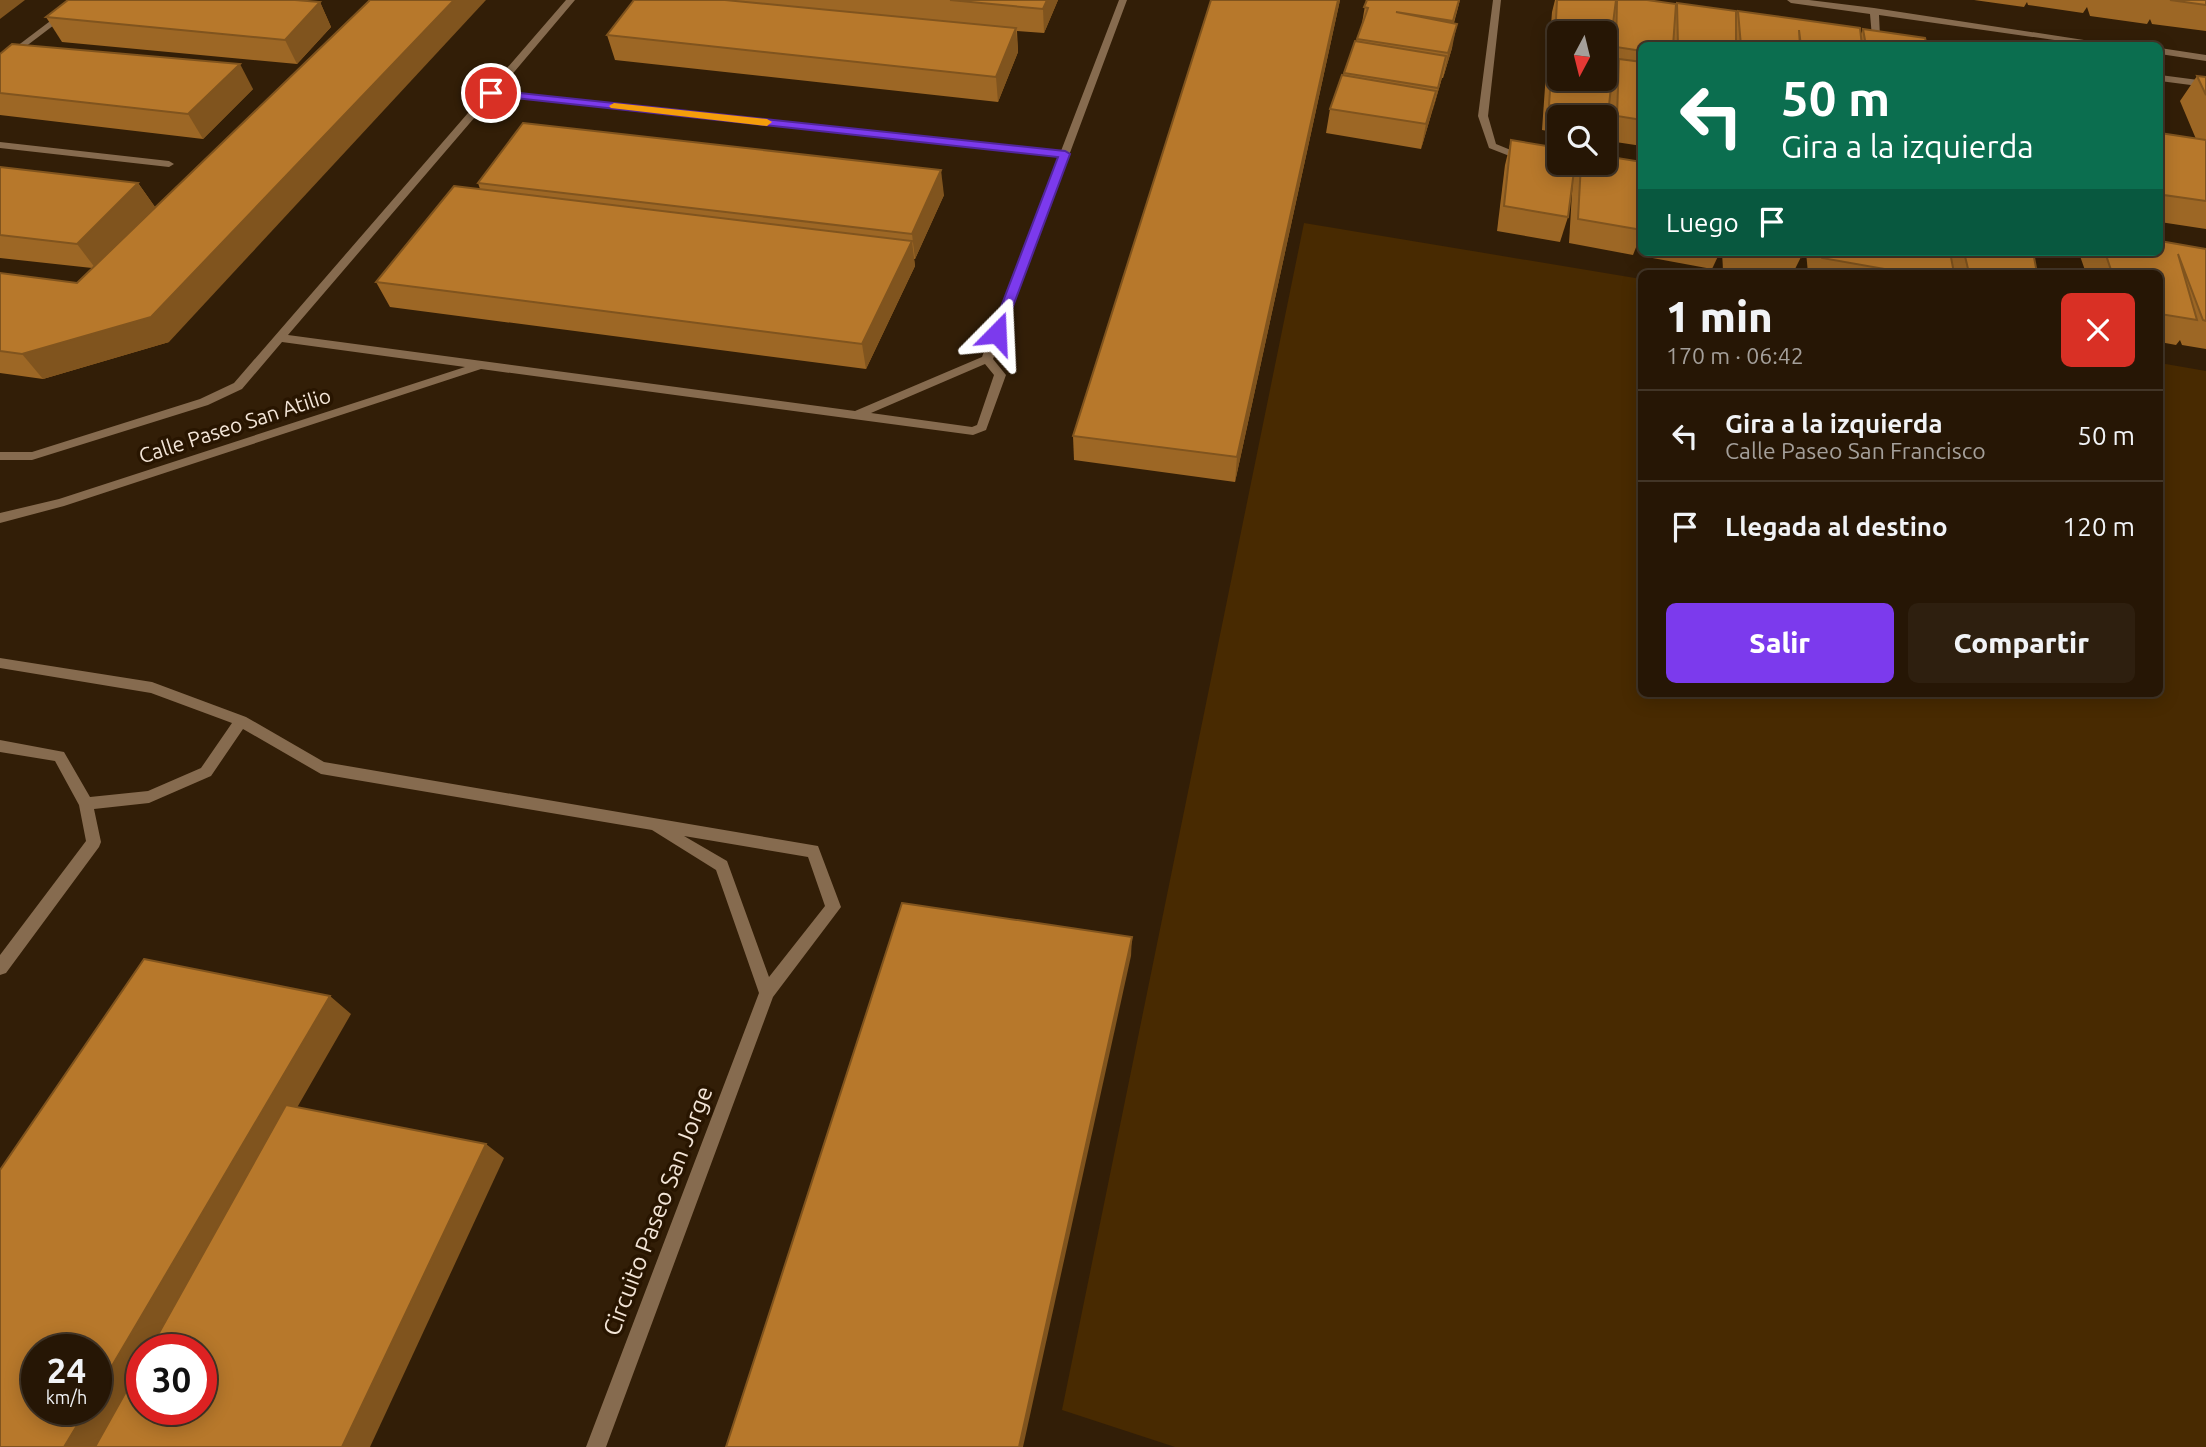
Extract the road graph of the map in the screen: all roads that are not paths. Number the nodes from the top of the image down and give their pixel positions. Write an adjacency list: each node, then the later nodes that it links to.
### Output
1 (83, 0): 15 (street)
2 (571, 0): 18 (street, Calle Paseo San Atilio)
3 (1123, 0): 20 (street)
4 (1497, 0): 22 (street)
5 (1791, 0): 6 (street)
6 (1874, 10): 8 (street); 12 (street)
7 (1863, 36): 8 (street)
8 (1876, 37): 9 (street)
9 (1888, 39)
10 (1899, 41): 11 (street)
11 (1906, 42)
12 (2092, 42)
13 (2163, 51): 14 (street)
14 (2206, 58)
15 (0, 63)
16 (2163, 78): 17 (street)
17 (2206, 84)
18 (491, 93): 20 (street); 23 (street, Calle Paseo San Atilio)
19 (0, 145): 21 (street)
20 (1065, 154): 24 (street)
21 (169, 164)
22 (1536, 164)
23 (280, 338): 25 (street, Calle Paseo San Atilio); 27 (street, Calle Paseo San Atilio)
24 (987, 359): 26 (street); 26 (street, Calle Paseo San Atilio)
25 (481, 365): 26 (street, Calle Paseo San Atilio); 28 (street, Calle Paseo San Atilio)
26 (853, 416)
27 (0, 456)
28 (0, 518)
29 (0, 663): 30 (street, Circuito Paseo San Jorge)
30 (241, 721): 32 (street); 33 (street, Circuito Paseo San Jorge)
31 (0, 746): 32 (street)
32 (86, 804): 34 (street)
33 (649, 823): 35 (street, Circuito Paseo San Jorge); 35 (street, Circuito Paseo San Jorge)
34 (0, 968)
35 (766, 993): 36 (street, Circuito Paseo San Jorge)
36 (596, 1447)

